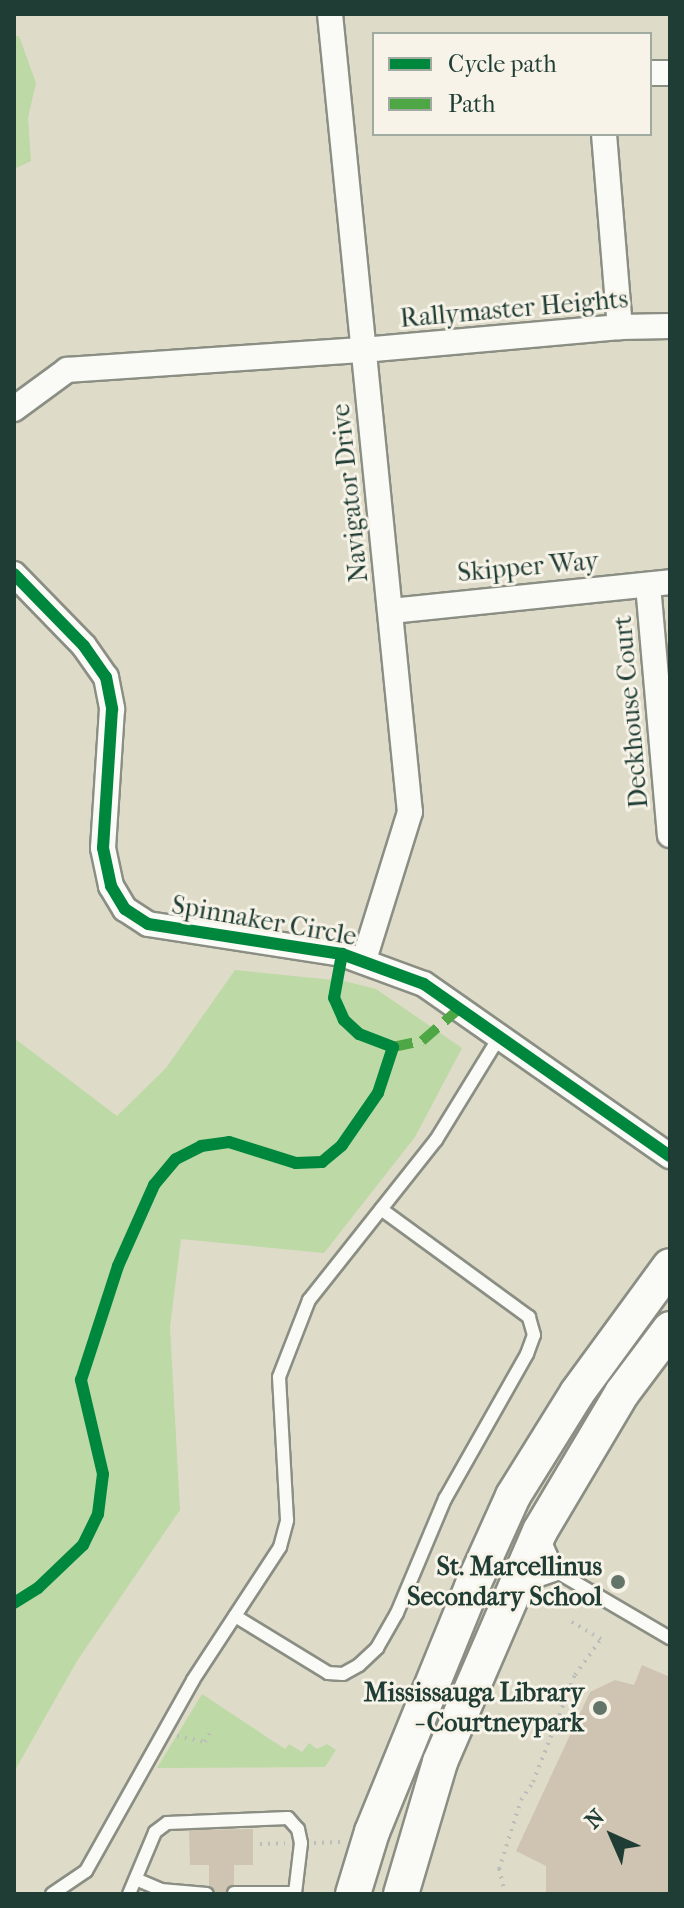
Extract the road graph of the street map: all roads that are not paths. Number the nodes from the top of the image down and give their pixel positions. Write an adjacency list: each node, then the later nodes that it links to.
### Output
1 (330, 14): 5 (street, Navigator Drive)
2 (604, 136): 4 (street)
3 (670, 326): 4 (street, Rallymaster Heights)
4 (620, 327): 5 (street, Rallymaster Heights)
5 (363, 350): 6 (street); 9 (street, Navigator Drive)
6 (14, 409)
7 (14, 574): 11 (street, Spinnaker Circle)
8 (659, 583): 9 (street, Skipper Way); 10 (street, Deckhouse Court)
9 (391, 611): 11 (street, Navigator Drive)
10 (670, 835)
11 (364, 960): 12 (street, Spinnaker Circle)
12 (500, 1036): 13 (street, Spinnaker Circle); 14 (lane)
13 (670, 1156)
14 (381, 1209): 20 (lane); 20 (lane)
15 (670, 1266): 32 (main road)
16 (670, 1329): 17 (main road)
17 (540, 1531): 18 (lane); 19 (main road)
18 (559, 1573): 19 (lane); 21 (lane)
19 (514, 1589): 33 (main road)
20 (235, 1616): 25 (lane)
21 (670, 1638)
22 (138, 1880): 23 (lane); 26 (lane); 30 (lane)
23 (161, 1892): 27 (lane)
24 (234, 1893): 29 (lane)
25 (52, 1894)
26 (129, 1894)
27 (198, 1894): 28 (lane)
28 (207, 1894)
29 (245, 1894): 30 (lane)
30 (295, 1894): 31 (lane)
31 (309, 1894)
32 (353, 1894)
33 (401, 1894)

